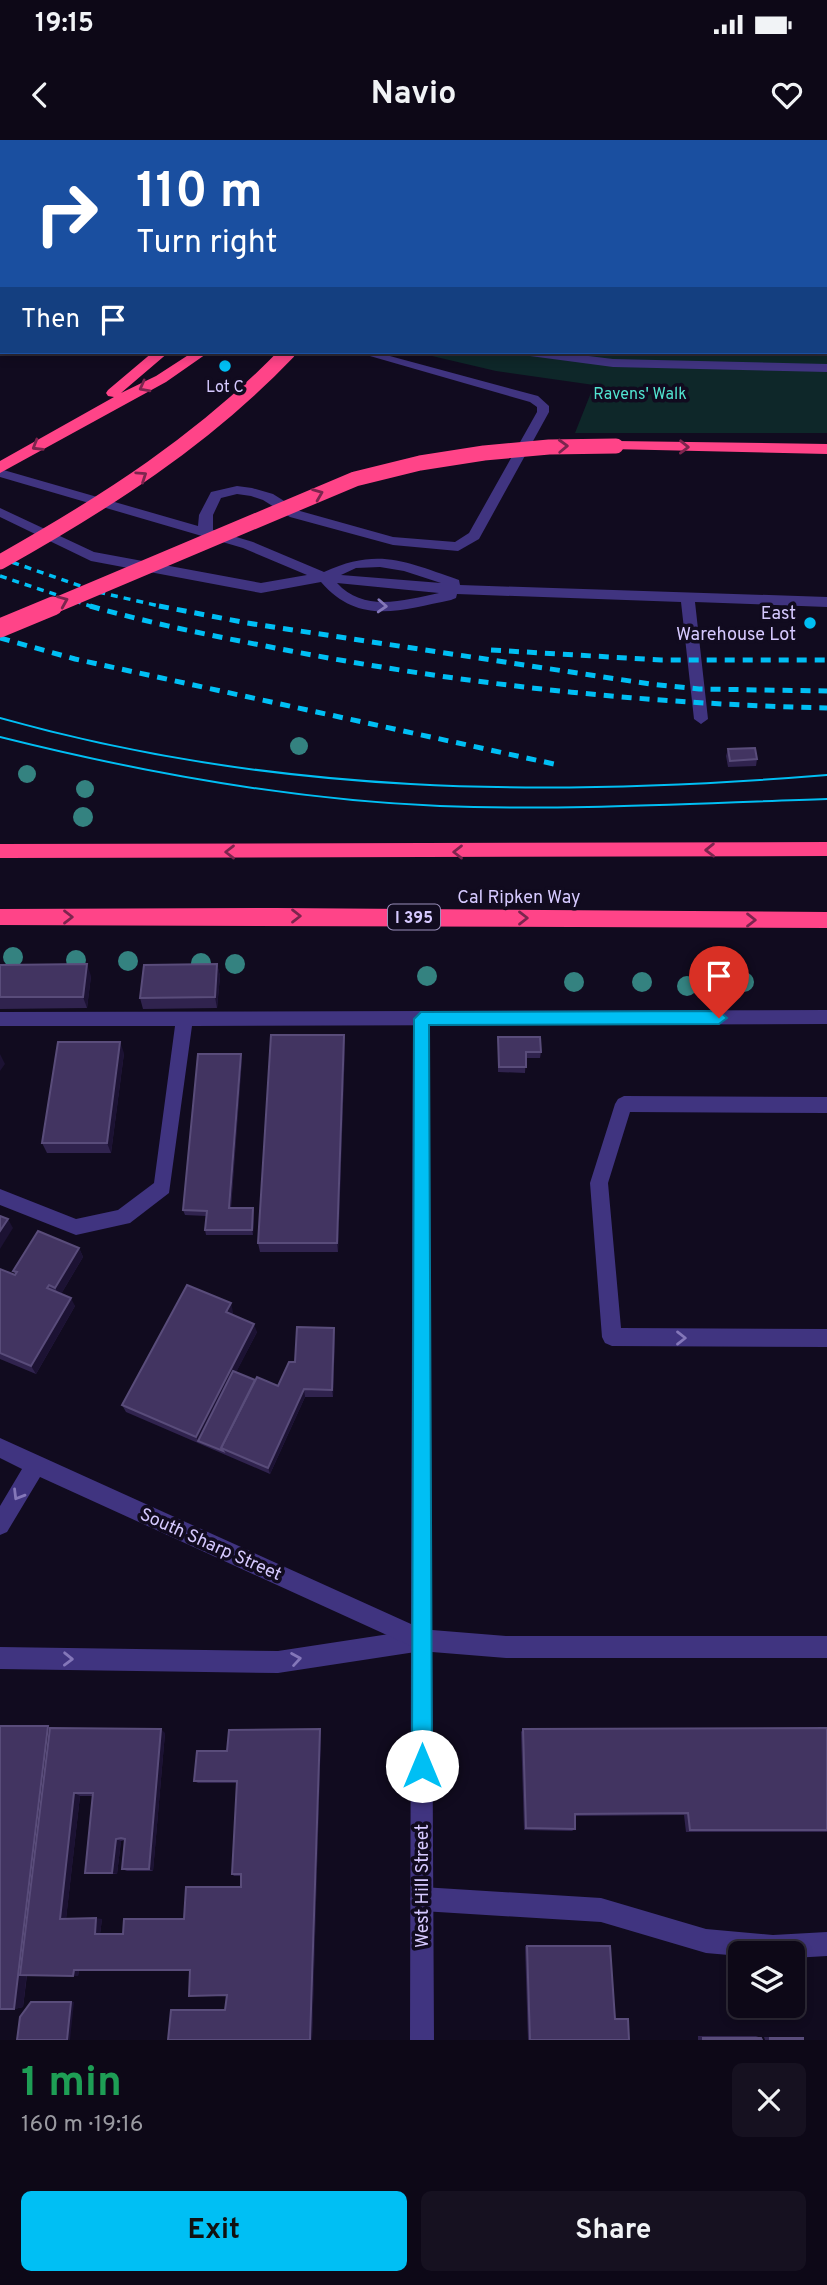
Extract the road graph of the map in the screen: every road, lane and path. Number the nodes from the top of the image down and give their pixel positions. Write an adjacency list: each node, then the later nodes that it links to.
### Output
1 (160, 354): 7 (highway)
2 (199, 354): 7 (highway, one-way to 7)
3 (286, 354): 12 (highway, one-way to 3, bridge)
4 (369, 354): 11 (street)
5 (547, 354): 6 (street)
6 (827, 368)
7 (74, 424): 9 (highway, one-way to 9)
8 (827, 449): 17 (highway, one-way to 8, bridge)
9 (0, 470): 11 (street)
10 (0, 512): 13 (street)
11 (208, 534): 13 (street)
12 (0, 562)
13 (324, 577): 14 (street); 14 (street); 14 (street, one-way to 14)
14 (474, 590): 15 (street)
15 (687, 597): 16 (street); 18 (street)
16 (827, 601)
17 (0, 628)
18 (701, 719)
19 (827, 849): 20 (highway, one-way to 20)
20 (0, 851)
21 (0, 917): 22 (highway, Cal Ripken Way / I 395, one-way to 22)
22 (827, 920)
23 (827, 1017): 25 (street)
24 (0, 1019): 26 (street)
25 (421, 1019): 26 (street); 33 (street, West Hill Street)
26 (184, 1020): 28 (street)
27 (827, 1105): 29 (street, one-way to 29)
28 (0, 1197)
29 (827, 1338)
30 (0, 1448): 31 (street, South Sharp Street)
31 (36, 1465): 32 (street, one-way to 32); 33 (street, South Sharp Street)
32 (0, 1525)
33 (422, 1640): 34 (street, South Sharp Street); 35 (street, South Sharp Street, one-way to 33); 36 (street, West Hill Street)
34 (827, 1647)
35 (0, 1658)
36 (422, 1899): 37 (street); 38 (street, West Hill Street)
37 (827, 1944)
38 (422, 2040)

